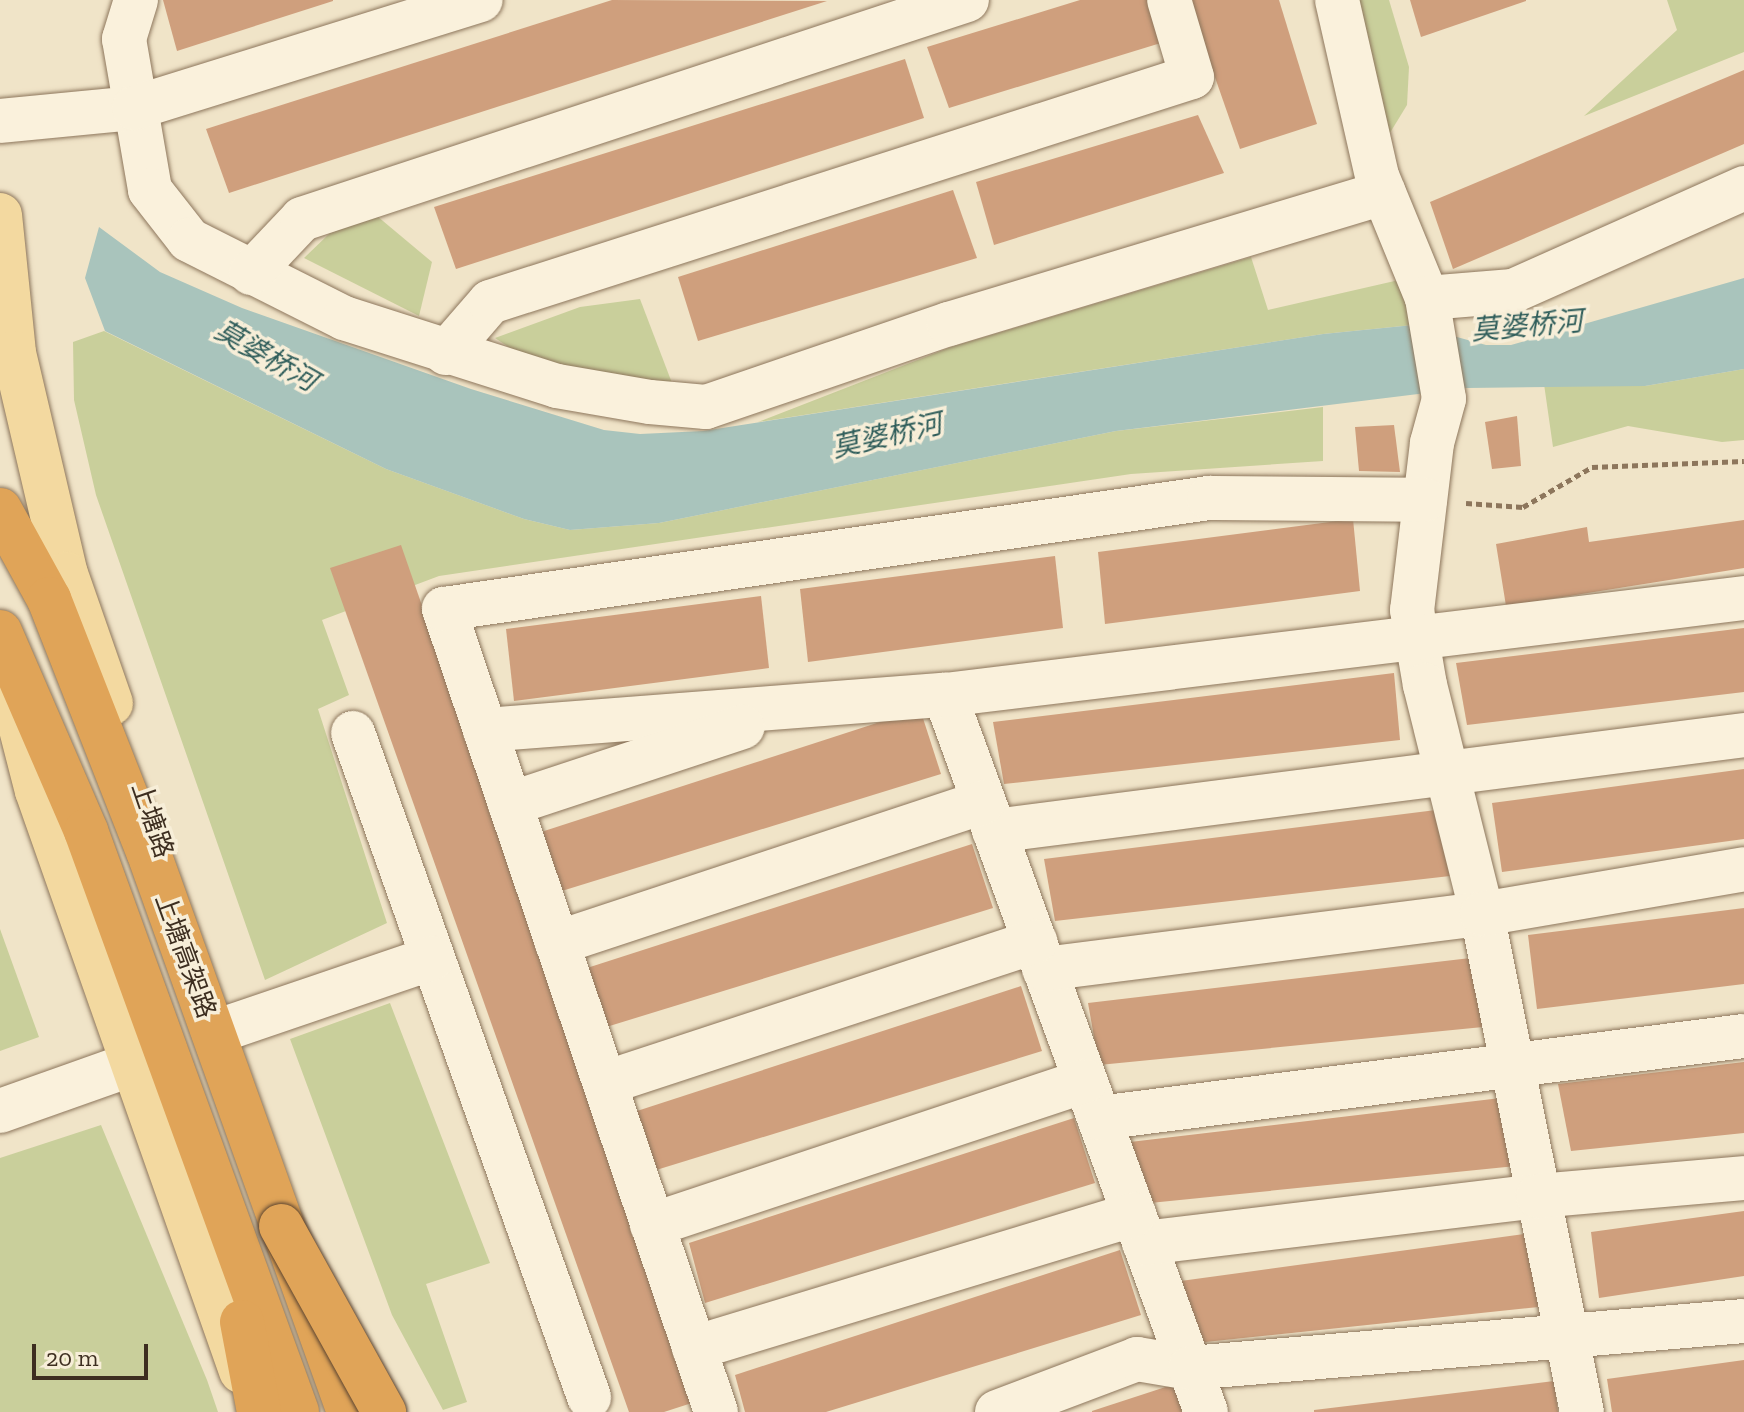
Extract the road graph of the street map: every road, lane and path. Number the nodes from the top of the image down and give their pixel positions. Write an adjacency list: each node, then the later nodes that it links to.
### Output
1 (136, 0): 6 (lane)
2 (481, 0): 6 (lane)
3 (967, 0): 13 (lane)
4 (1169, 0): 15 (lane)
5 (1337, 0): 9 (lane)
6 (134, 108): 7 (lane); 13 (lane)
7 (0, 121)
8 (1744, 188): 12 (lane)
9 (1384, 193): 14 (lane); 15 (lane)
10 (1744, 213): 12 (lane)
11 (0, 215): 36 (main road, 上塘路)
12 (1624, 241): 14 (lane)
13 (251, 273): 15 (lane)
14 (1430, 306): 17 (lane)
15 (446, 353)
16 (1744, 461): 17 (path)
17 (1425, 500): 21 (lane); 25 (lane)
18 (0, 510): 47 (highway, 上塘高架路)
19 (1744, 598): 21 (lane)
20 (0, 632): 43 (highway, 上塘高架路)
21 (1417, 639): 23 (lane); 28 (lane)
22 (0, 649): 38 (main road)
23 (945, 695): 24 (lane); 30 (lane)
24 (806, 706): 25 (lane); 29 (lane)
25 (485, 730): 29 (lane)
26 (353, 733): 35 (lane)
27 (1744, 735): 28 (lane)
28 (1448, 777): 30 (lane); 32 (lane)
29 (510, 804): 33 (lane)
30 (989, 816): 33 (lane); 34 (lane)
31 (1744, 869): 32 (lane)
32 (1482, 914): 34 (lane); 39 (lane)
33 (557, 943): 40 (lane)
34 (1040, 956): 40 (lane); 41 (lane)
35 (432, 958): 36 (lane); 53 (lane)
36 (224, 1029): 57 (main road, 上塘路)
37 (1744, 1036): 39 (lane)
38 (133, 1064): 42 (lane); 54 (main road)
39 (1513, 1067): 41 (lane); 45 (lane)
40 (605, 1083): 46 (lane)
41 (1092, 1100): 46 (lane); 48 (lane)
42 (0, 1111)
43 (216, 1178): 54 (highway); 55 (highway, 上塘高架路)
44 (1744, 1178): 45 (lane)
45 (1538, 1196): 48 (lane); 50 (lane)
46 (652, 1225): 51 (lane)
47 (281, 1226): 56 (highway, 上塘高架路, bridge); 58 (highway, bridge)
48 (1139, 1229): 51 (lane); 52 (lane)
49 (1744, 1321): 50 (lane)
50 (1568, 1340): 52 (lane); 62 (lane)
51 (694, 1348): 59 (lane)
52 (1190, 1368): 60 (lane); 61 (lane)
53 (589, 1397)
54 (257, 1412)
55 (297, 1412)
56 (349, 1412)
57 (357, 1412)
58 (384, 1412)
59 (716, 1412)
60 (997, 1412)
61 (1206, 1412)
62 (1582, 1412)

